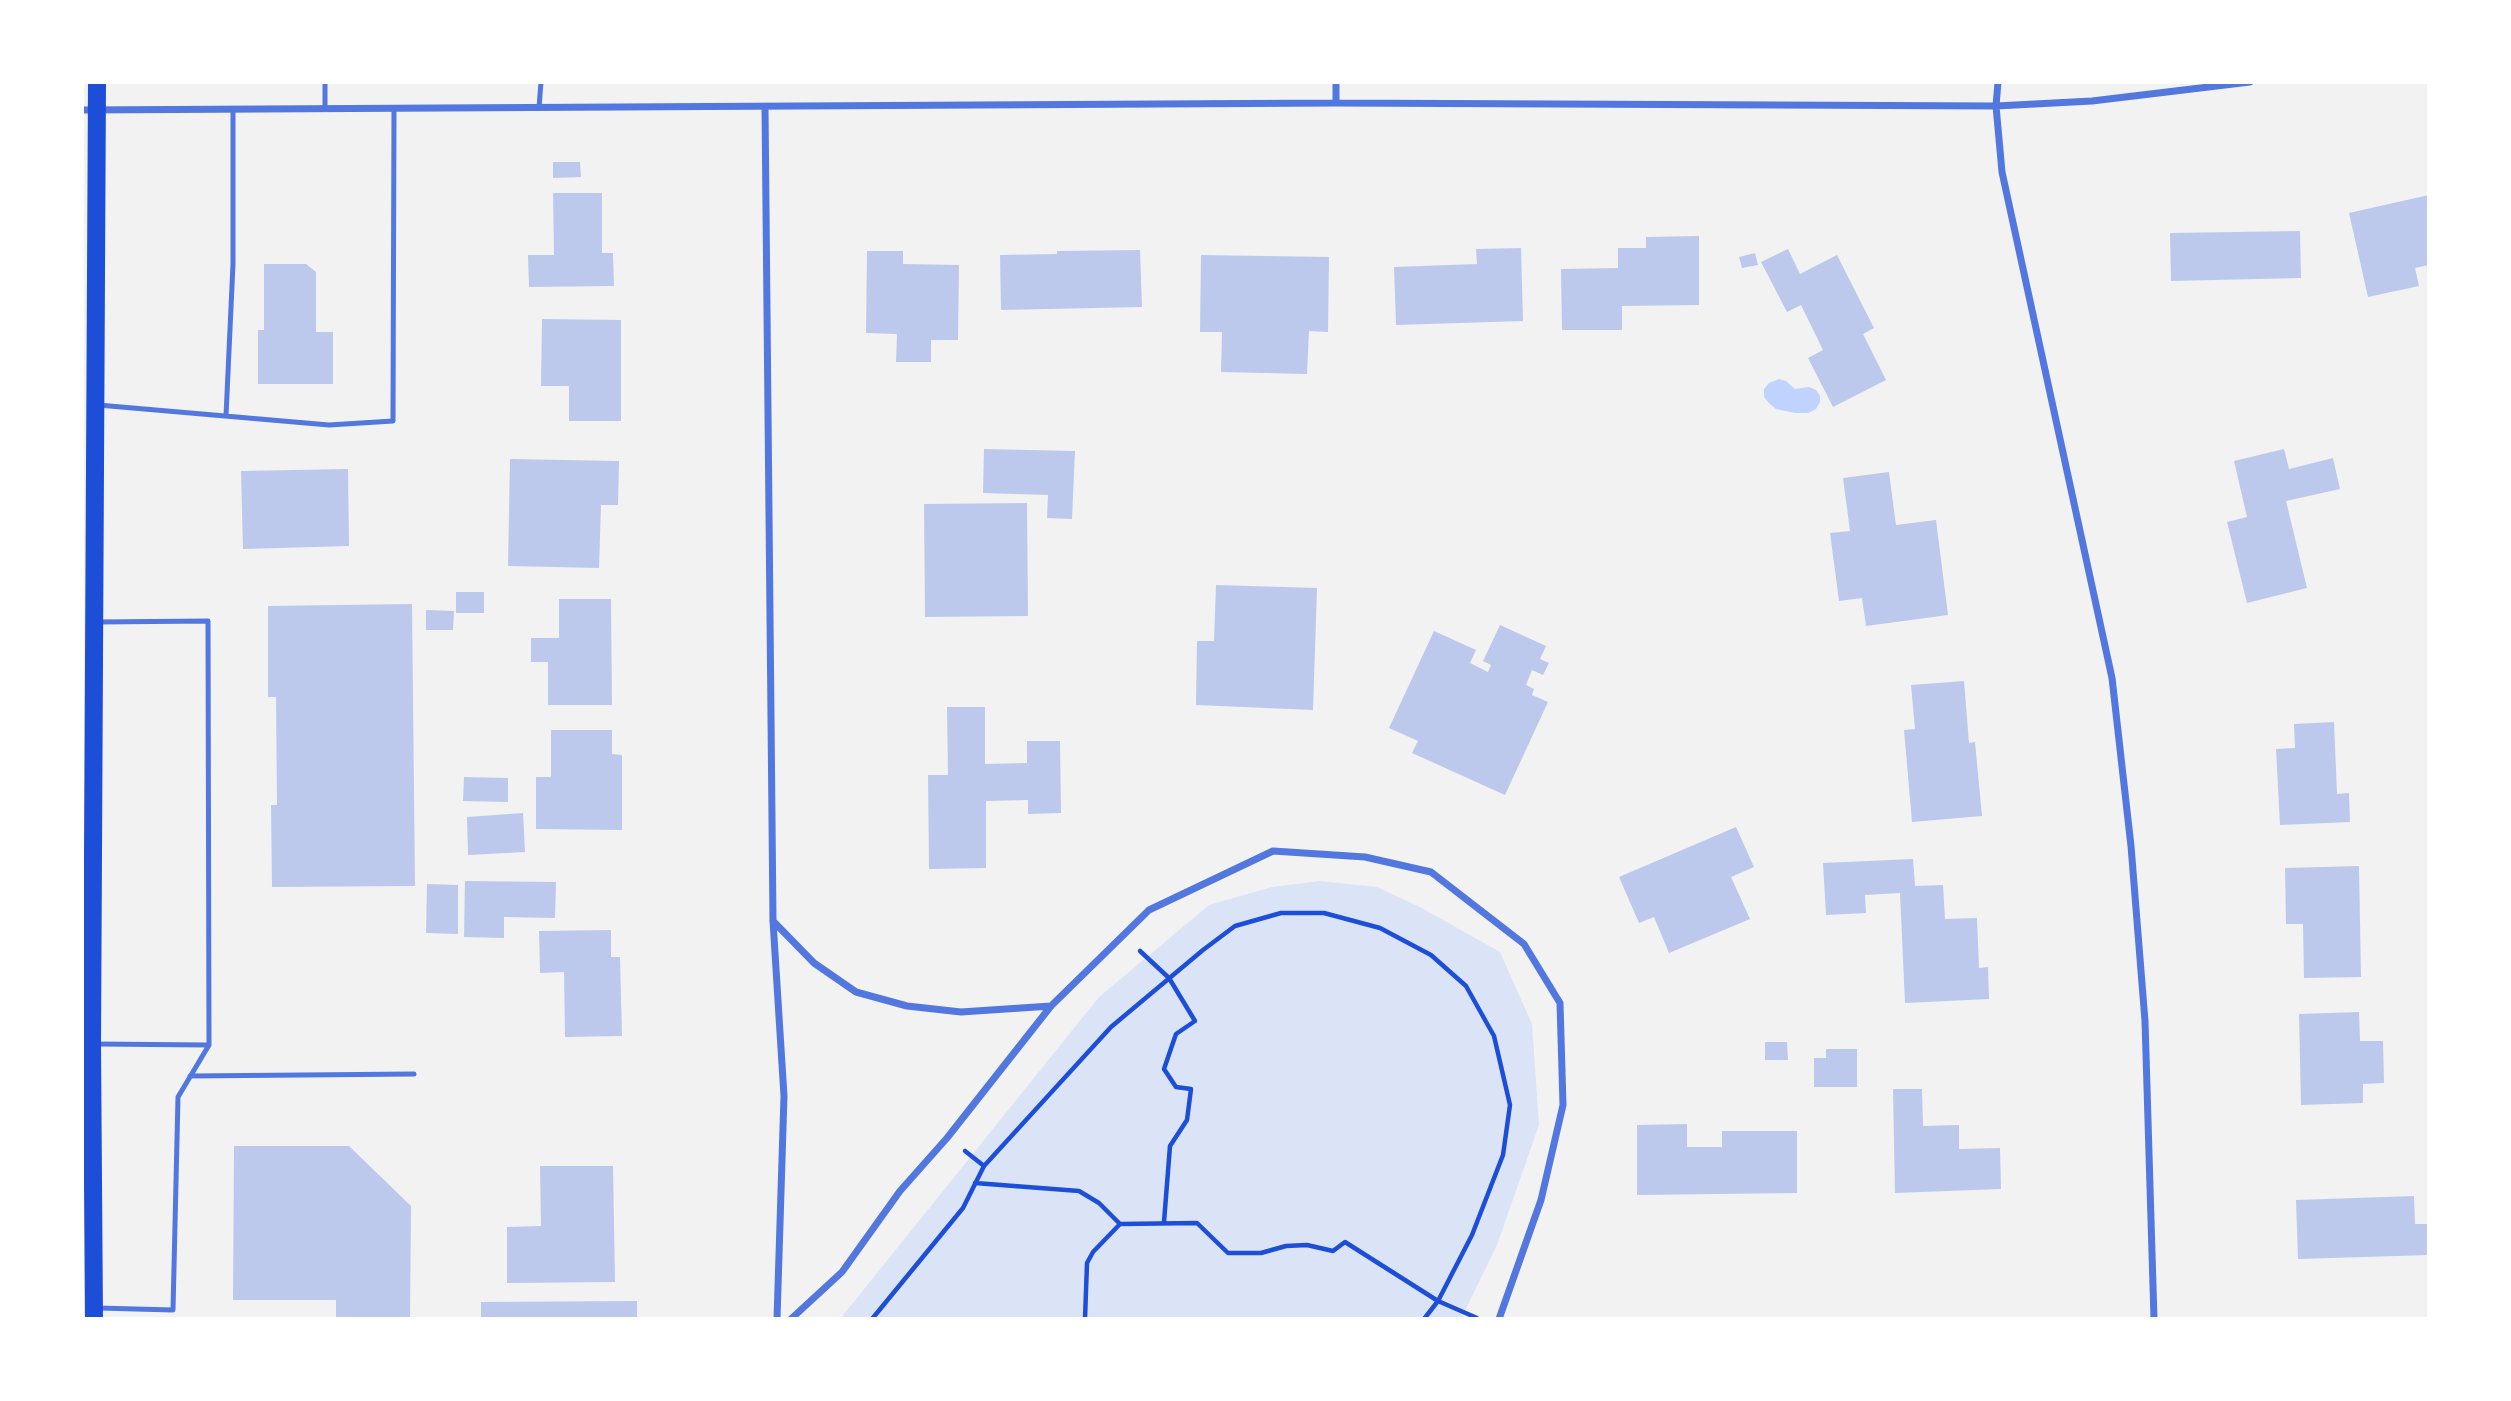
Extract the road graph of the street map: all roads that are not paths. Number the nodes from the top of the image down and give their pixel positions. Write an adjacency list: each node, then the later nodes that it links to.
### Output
1 (97, 82): 14 (main road)
2 (325, 82): 13 (lane)
3 (541, 82): 11 (lane)
4 (1336, 82): 7 (street)
5 (1998, 82): 8 (street)
6 (2250, 82): 8 (street)
7 (1336, 103): 8 (street); 9 (street)
8 (1996, 106): 29 (street)
9 (765, 107): 11 (street); 19 (street)
10 (394, 108): 11 (street); 13 (street); 16 (lane)
11 (539, 108)
12 (233, 109): 13 (street); 14 (street); 16 (lane)
13 (325, 109)
14 (90, 110): 15 (main road)
15 (95, 405): 16 (lane); 17 (main road)
16 (226, 416)
17 (88, 500): 18 (main road)
18 (95, 622): 21 (main road); 22 (lane)
19 (772, 921): 20 (street); 26 (street)
20 (1051, 1006): 27 (street); 28 (street)
21 (87, 1044): 22 (lane); 25 (main road)
22 (209, 1045): 24 (lane)
23 (414, 1074): 24 (lane)
24 (190, 1076): 25 (lane)
25 (94, 1313)
26 (777, 1319)
27 (791, 1319)
28 (1499, 1319)
29 (2154, 1319)

